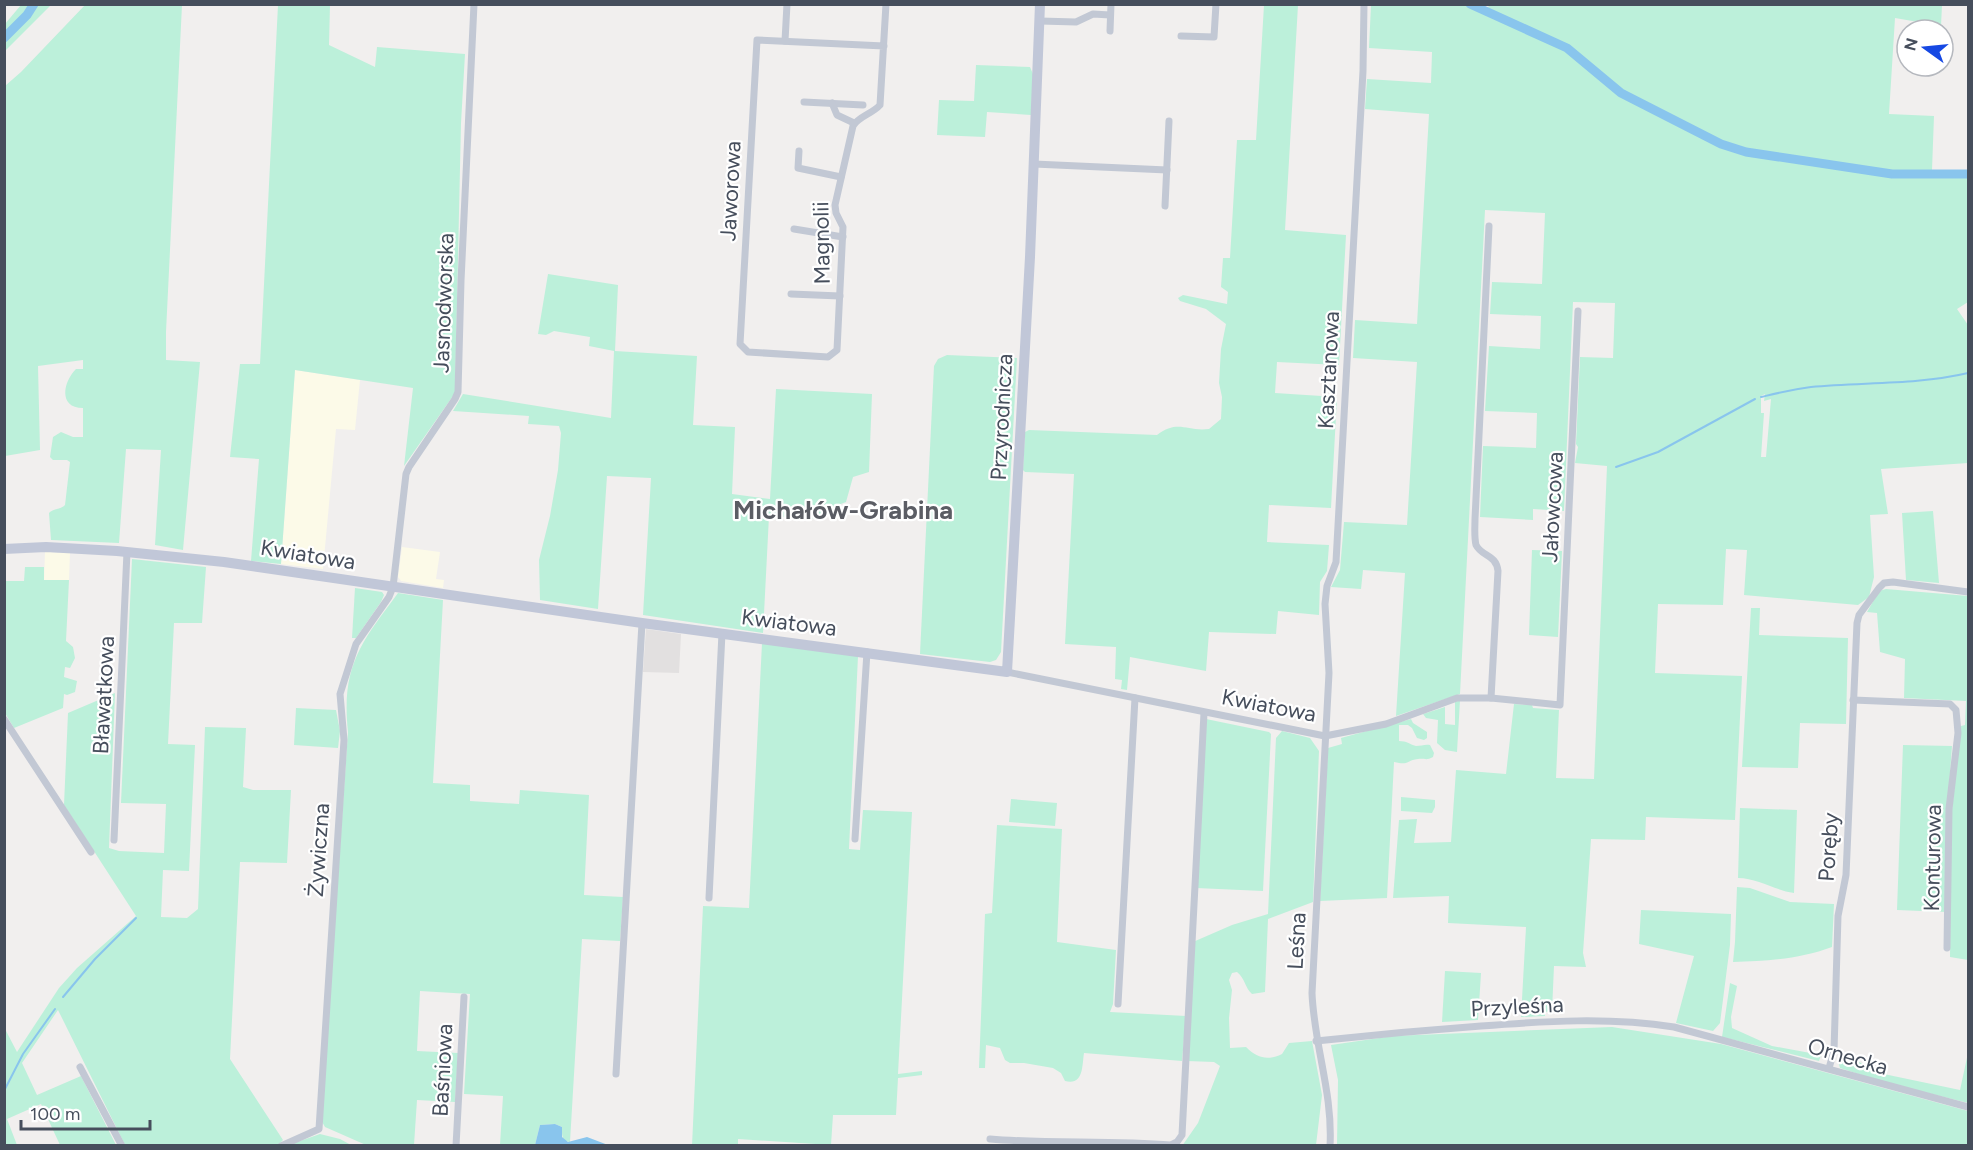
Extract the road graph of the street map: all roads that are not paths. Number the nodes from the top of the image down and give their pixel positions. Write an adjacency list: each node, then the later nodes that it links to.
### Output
1 (474, 4): 33 (street, Jasnodworska)
2 (787, 4): 12 (street)
3 (886, 4): 13 (street)
4 (1040, 4): 9 (street, Przyrodnicza)
5 (1111, 4): 8 (street)
6 (1216, 4): 11 (street)
7 (1364, 4): 45 (street, Kasztanowa)
8 (1110, 15): 9 (street); 10 (street)
9 (1040, 21): 20 (street, Przyrodnicza)
10 (1110, 31)
11 (1181, 36)
12 (785, 41): 13 (street); 30 (street, Jaworowa)
13 (884, 46): 18 (street)
14 (804, 102): 15 (street)
15 (832, 103): 16 (street); 18 (street)
16 (863, 105)
17 (1169, 121): 21 (street)
18 (854, 123): 22 (street, Magnolii)
19 (799, 151): 22 (street)
20 (1034, 164): 21 (street); 38 (street, Przyrodnicza)
21 (1167, 170): 23 (street)
22 (841, 177): 26 (street, Magnolii)
23 (1165, 206)
24 (1489, 226): 40 (street)
25 (794, 229): 26 (street)
26 (843, 237): 28 (street, Magnolii)
27 (791, 294): 28 (street)
28 (840, 296): 30 (street, Magnolii)
29 (1578, 310): 42 (street, Jałowcowa)
30 (740, 344)
31 (4, 549): 32 (street, Kwiatowa)
32 (127, 552): 33 (street, Kwiatowa); 47 (street, Bławatkowa)
33 (393, 586): 35 (street, Kwiatowa); 61 (street, Żywiczna)
34 (1968, 592): 41 (street, Poręby)
35 (642, 623): 36 (street, Kwiatowa); 57 (street)
36 (722, 633): 37 (street, Kwiatowa); 49 (street)
37 (867, 652): 38 (street, Kwiatowa); 46 (street)
38 (1007, 672): 39 (street, Kwiatowa)
39 (1134, 698): 43 (street, Kwiatowa); 52 (street)
40 (1491, 698): 42 (street, Kwiatowa); 45 (street, Kwiatowa)
41 (1853, 700): 50 (street, Konturowa); 56 (street, Poręby)
42 (1560, 705)
43 (1204, 713): 45 (street, Kwiatowa); 59 (street)
44 (4, 719): 48 (street)
45 (1325, 736): 54 (street, Leśna)
46 (855, 839)
47 (114, 840)
48 (91, 852)
49 (709, 898)
50 (1947, 948)
51 (464, 997): 62 (street, Baśniowa)
52 (1118, 1004)
53 (1718, 1039): 54 (street, Przyleśna); 56 (street, Ornecka)
54 (1316, 1041): 63 (street, Leśna)
55 (80, 1067): 60 (street)
56 (1829, 1068): 58 (street, Ornecka)
57 (616, 1074)
58 (1968, 1107)
59 (990, 1139)
60 (122, 1146)
61 (281, 1146)
62 (456, 1146)
63 (1330, 1146)

